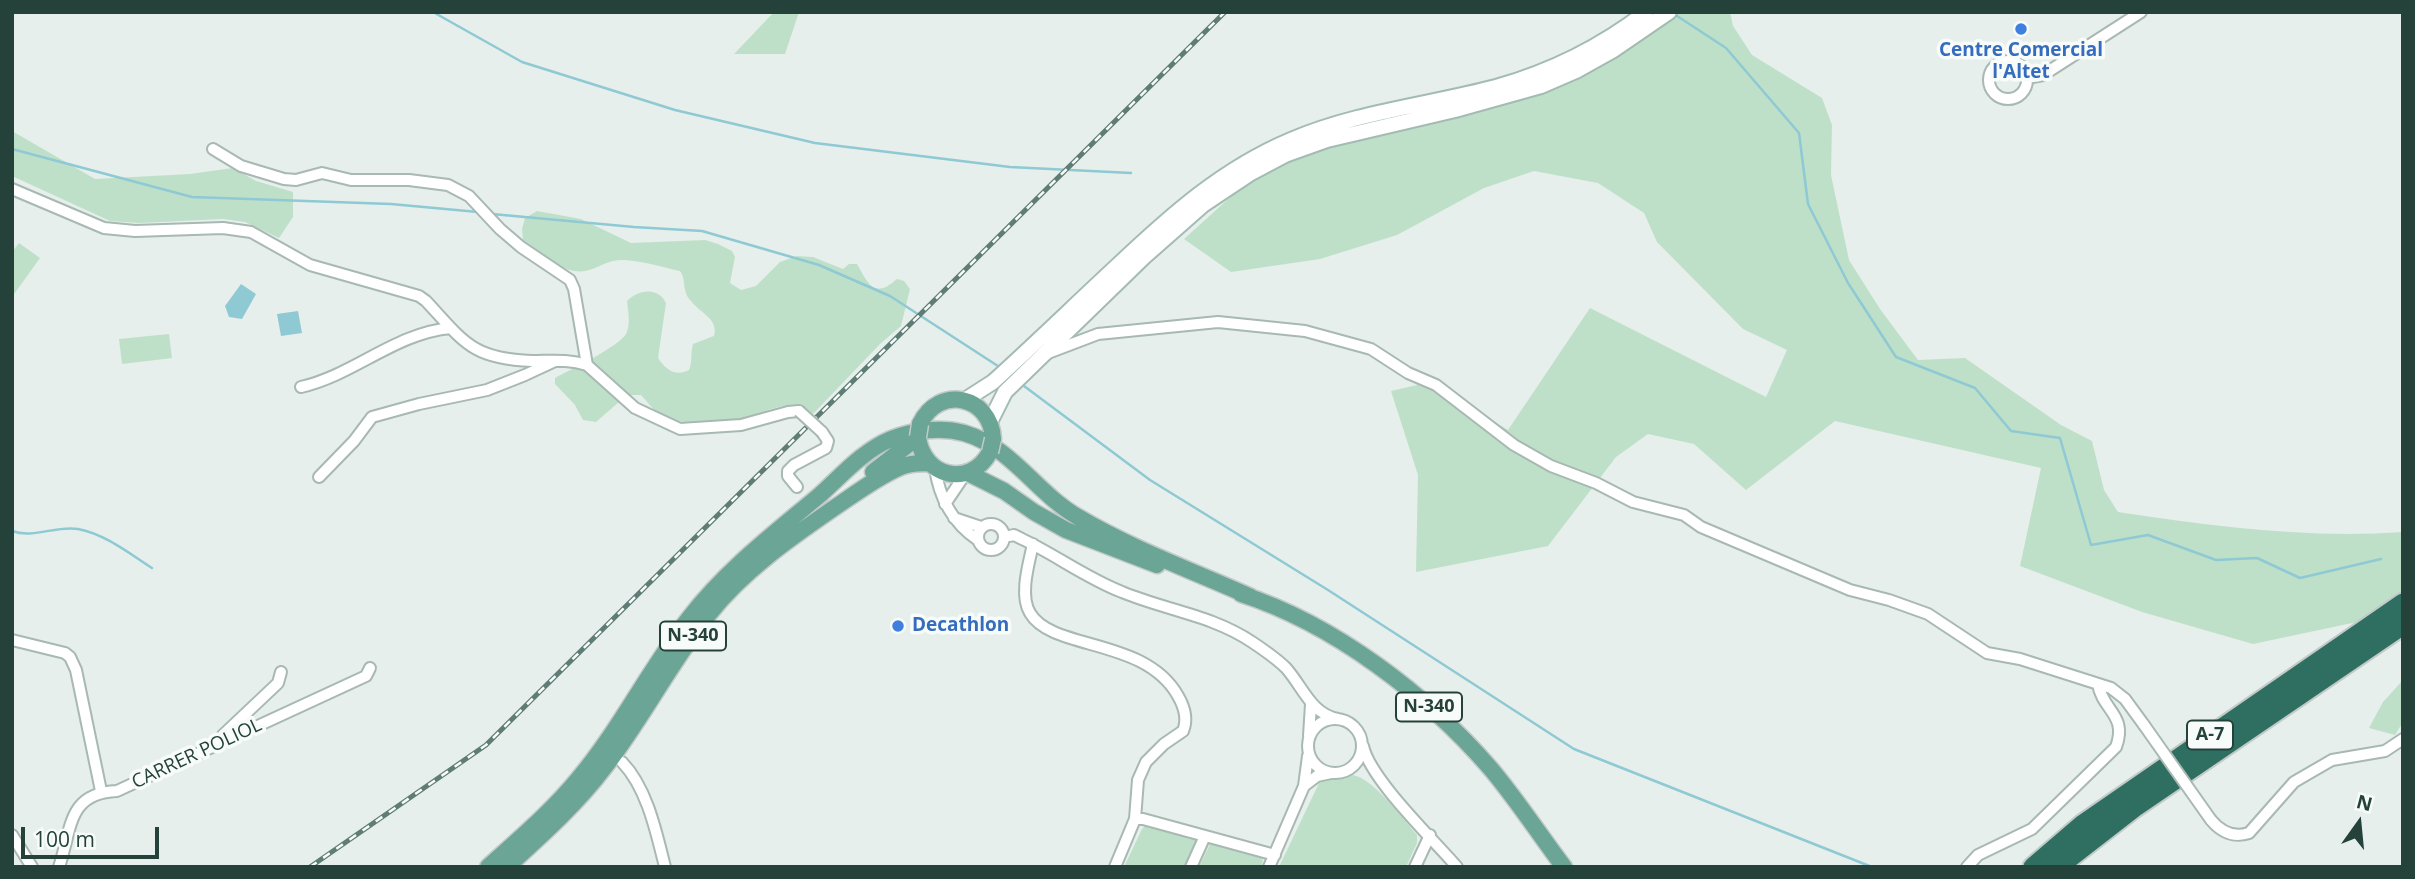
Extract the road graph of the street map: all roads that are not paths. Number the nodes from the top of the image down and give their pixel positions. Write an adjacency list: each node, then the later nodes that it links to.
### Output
1 (1646, 12): 12 (main road)
2 (1669, 12): 8 (main road)
3 (2141, 12): 4 (street)
4 (2027, 78)
5 (213, 149): 10 (street)
6 (12, 189): 7 (street)
7 (451, 328): 9 (street); 11 (street)
8 (1042, 355): 13 (main road); 35 (street)
9 (556, 360): 10 (street); 18 (street)
10 (587, 365): 19 (street, bridge)
11 (301, 387)
12 (965, 400): 13 (main road); 14 (main road, N-340)
13 (990, 422): 15 (main road, N-340)
14 (919, 430): 16 (main road); 27 (main road, N-340)
15 (990, 449): 17 (main road); 20 (main road, N-340)
16 (931, 466): 17 (main road, N-340); 21 (street); 56 (main road, N-340)
17 (967, 473): 20 (main road, N-340); 21 (street)
18 (319, 477)
19 (797, 487)
20 (1004, 491): 28 (main road, N-340)
21 (945, 504): 22 (street)
22 (954, 518): 23 (street); 25 (street)
23 (981, 527): 24 (street); 25 (street)
24 (1004, 537): 25 (street); 26 (street)
25 (978, 540)
26 (1033, 544): 36 (street); 47 (street)
27 (747, 556): 28 (main road, N-340); 55 (main road, N-340)
28 (1251, 597): 63 (main road, N-340)
29 (2403, 603): 32 (highway, A-7)
30 (2403, 625): 32 (highway, A-7)
31 (12, 640): 46 (street)
32 (2359, 643): 48 (highway, A-7); 65 (highway, A-7)
33 (370, 668): 39 (street, CARRER POLIOL)
34 (281, 671): 39 (street)
35 (2098, 684): 38 (street, bridge); 64 (street)
36 (1311, 704): 37 (street); 41 (street)
37 (1338, 719): 40 (street); 41 (street)
38 (2403, 739)
39 (226, 740): 46 (street, CARRER POLIOL)
40 (1362, 743): 43 (street); 44 (street)
41 (1309, 744): 43 (street); 45 (street)
42 (622, 762): 57 (street)
43 (1339, 772): 44 (street); 45 (street)
44 (1378, 777): 50 (street)
45 (1304, 786): 52 (street)
46 (101, 791): 54 (street, CARRER POLIOL)
47 (1135, 819): 51 (street); 58 (street)
48 (2112, 825): 66 (highway, A-7); 67 (highway)
49 (12, 835): 53 (street)
50 (1430, 835): 61 (street); 62 (street)
51 (1205, 836): 52 (street); 59 (street)
52 (1275, 855): 60 (street)
53 (33, 867)
54 (59, 867)
55 (488, 867)
56 (507, 867)
57 (665, 867)
58 (1115, 867)
59 (1191, 867)
60 (1269, 867)
61 (1415, 867)
62 (1457, 867)
63 (1564, 867)
64 (1967, 867)
65 (2033, 867)
66 (2058, 867)
67 (2070, 867)

